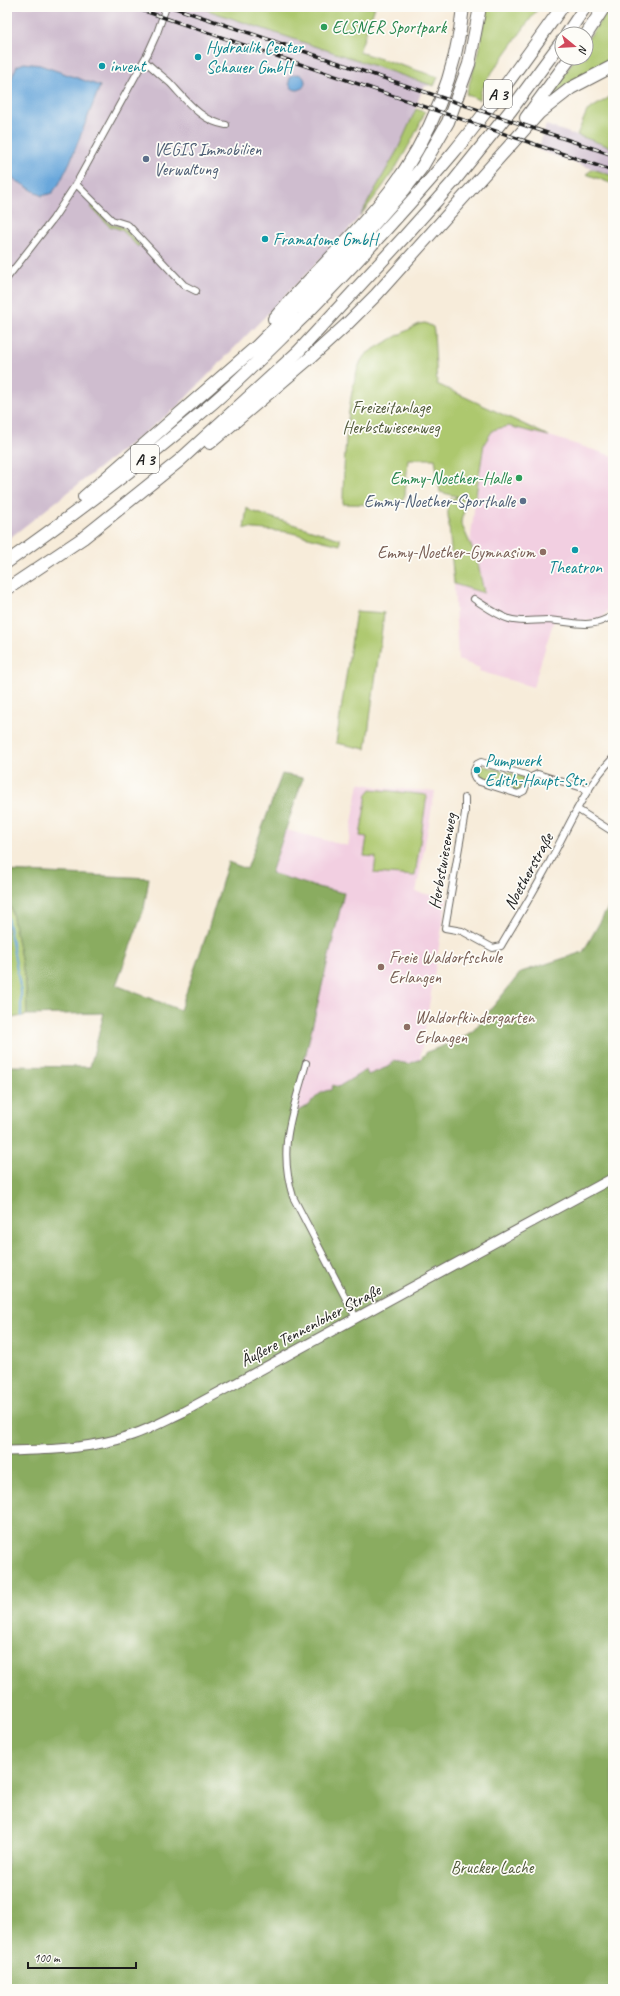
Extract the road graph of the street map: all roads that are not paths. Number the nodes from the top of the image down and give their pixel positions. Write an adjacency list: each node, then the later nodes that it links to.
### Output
1 (166, 7): 10 (street)
2 (463, 7): 18 (highway)
3 (480, 7): 18 (highway)
4 (562, 7): 21 (highway, A 3)
5 (585, 7): 7 (highway)
6 (604, 7): 8 (highway)
7 (572, 26)
8 (592, 26)
9 (554, 52): 19 (highway, A 3)
10 (144, 60): 13 (street); 15 (street)
11 (564, 66): 14 (highway)
12 (613, 66): 14 (highway)
13 (226, 125)
14 (486, 172): 19 (highway)
15 (76, 184): 16 (street); 17 (street)
16 (7, 278)
17 (196, 290)
18 (217, 382): 20 (highway)
19 (179, 461): 22 (highway, A 3)
20 (7, 558)
21 (7, 562)
22 (7, 589)
23 (474, 600): 24 (street)
24 (613, 615)
25 (613, 758): 27 (street, Noetherstraße)
26 (529, 778): 26 (street); 27 (street)
27 (589, 790): 29 (street, Noetherstraße)
28 (465, 798): 31 (street, Herbstwiesenweg)
29 (577, 809): 30 (street); 31 (street, Noetherstraße)
30 (613, 832)
31 (444, 928)
32 (306, 1063): 34 (street)
33 (613, 1178): 34 (street, Äußere Tennenloher Straße)
34 (356, 1318): 35 (street, Äußere Tennenloher Straße)
35 (7, 1451)

